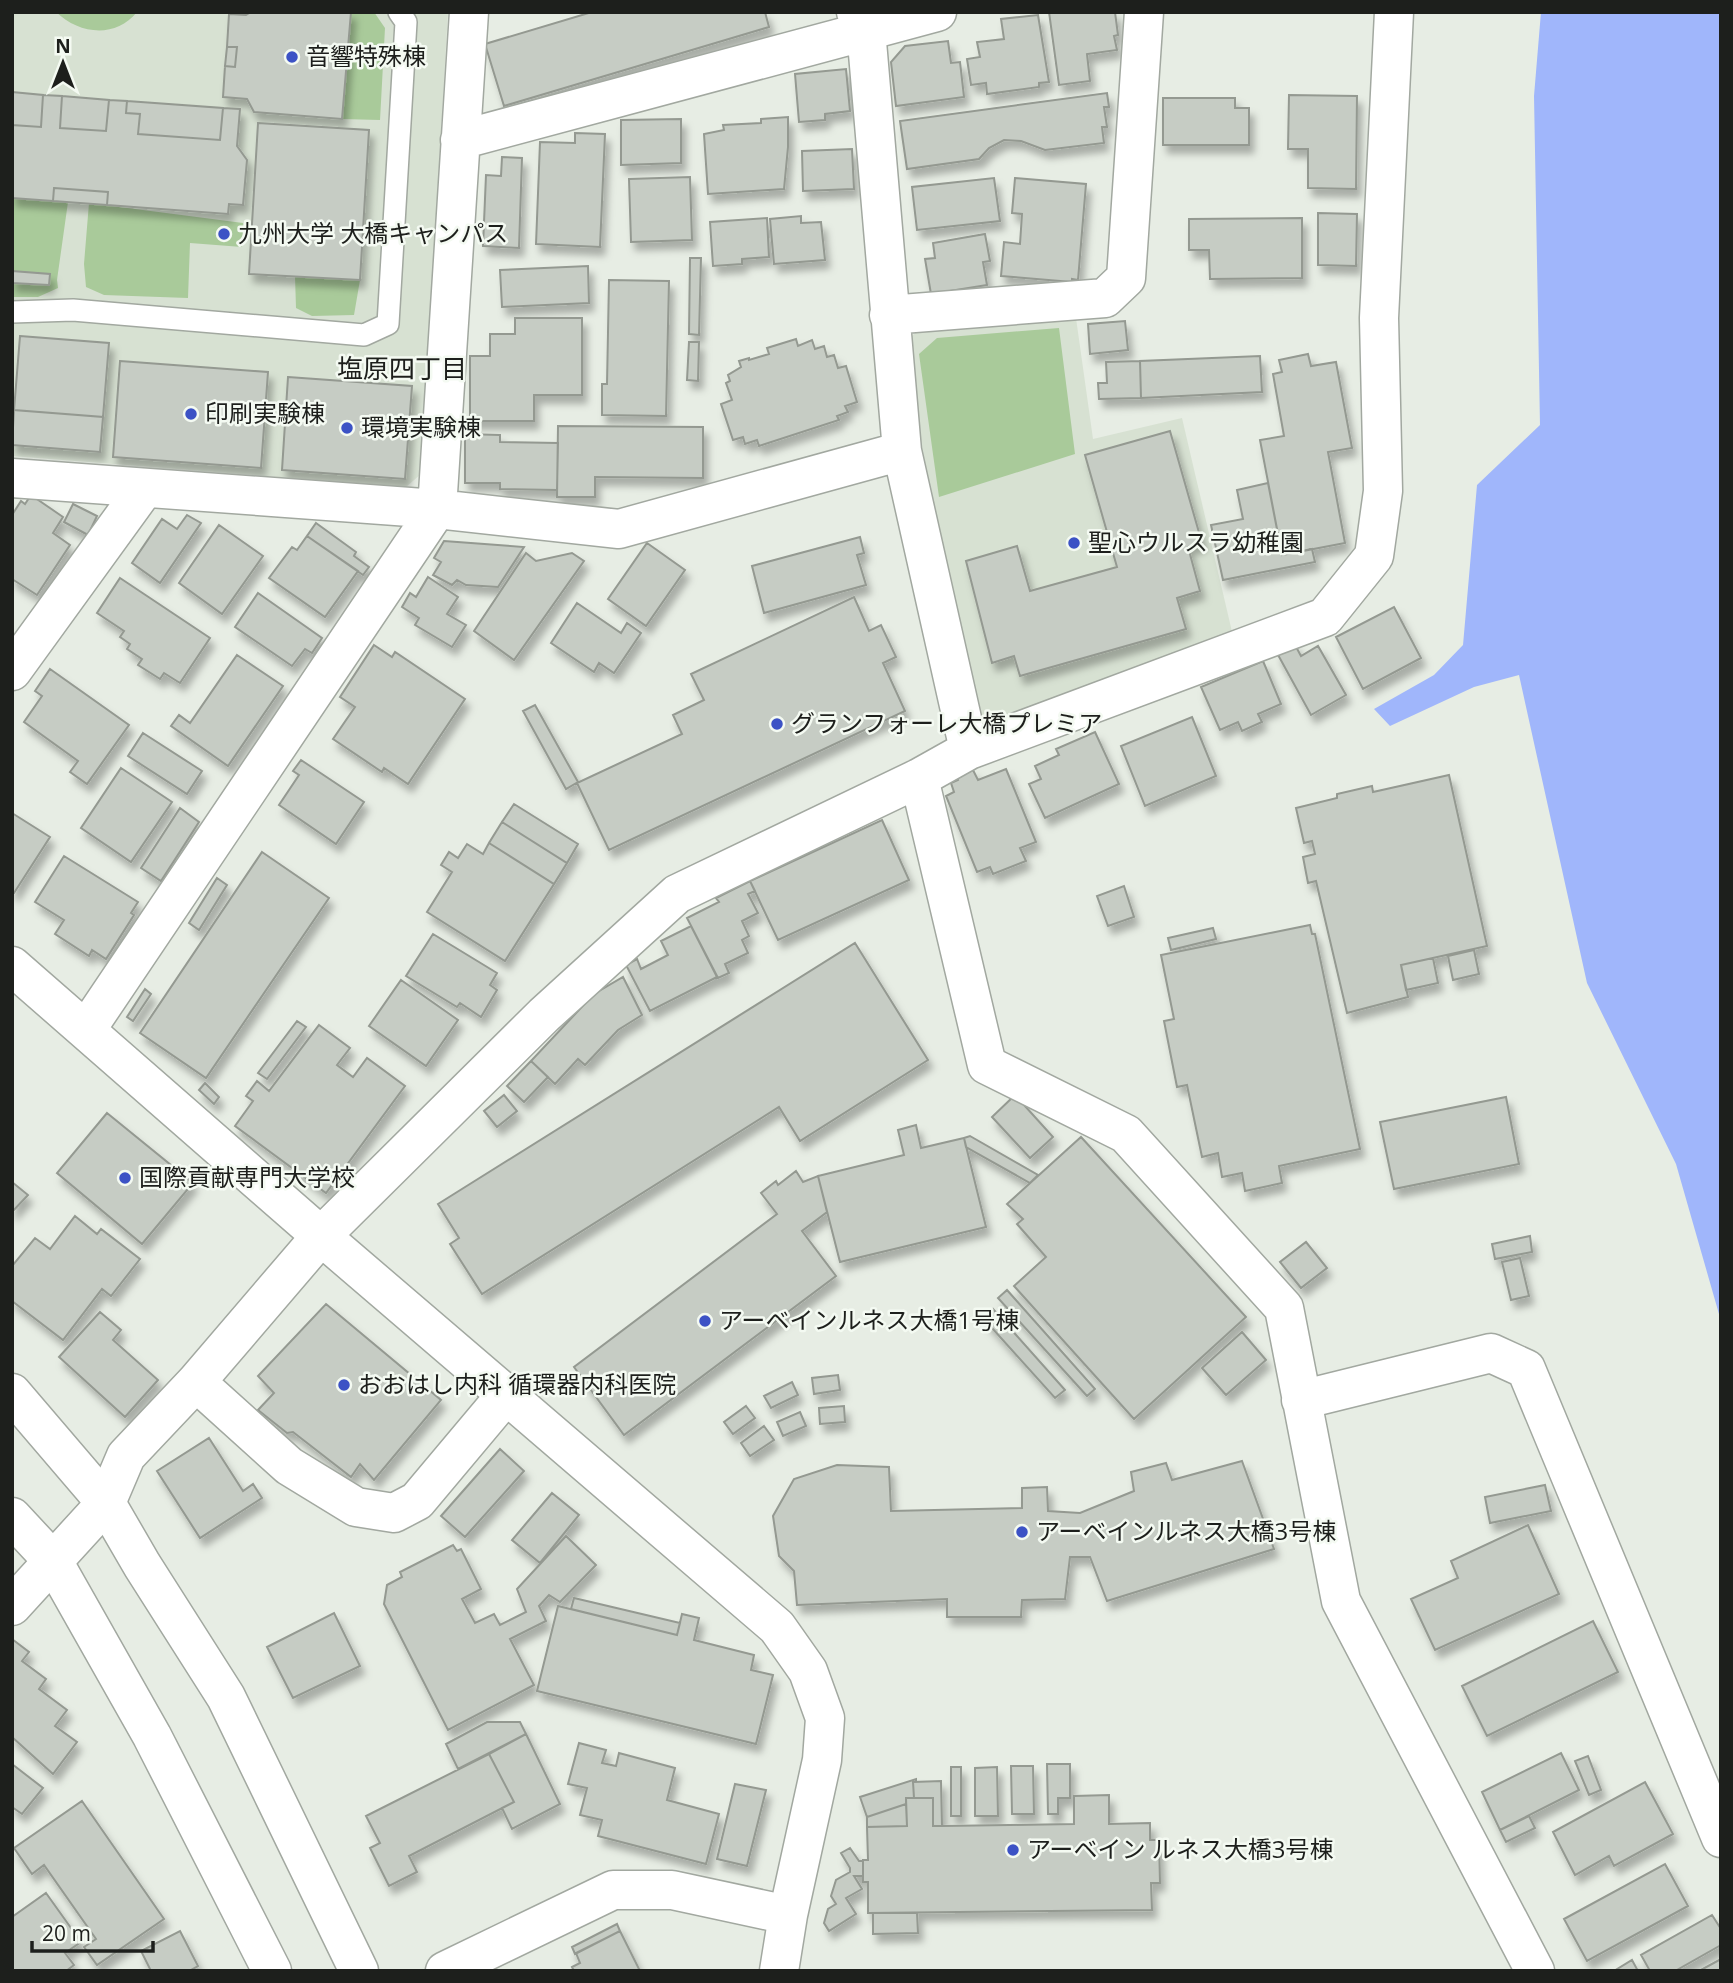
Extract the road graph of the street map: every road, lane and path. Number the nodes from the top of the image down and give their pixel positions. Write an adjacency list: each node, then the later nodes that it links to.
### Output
1 (399, 12): 8 (lane)
2 (469, 12): 7 (street)
3 (937, 12): 6 (street)
4 (1144, 12): 9 (street)
5 (1394, 12): 15 (street)
6 (861, 21): 7 (street); 9 (street)
7 (460, 140): 13 (street)
8 (12, 312)
9 (889, 315): 10 (street)
10 (901, 451): 13 (street); 15 (street)
11 (12, 478): 12 (street)
12 (144, 489): 13 (street); 14 (street)
13 (437, 509): 18 (street)
14 (12, 671)
15 (969, 750): 16 (street)
16 (919, 778): 19 (street); 23 (street)
17 (12, 966): 18 (street)
18 (86, 1030): 19 (street)
19 (321, 1236): 20 (street); 22 (street)
20 (196, 1382): 22 (street); 24 (street)
21 (12, 1393): 24 (street)
22 (506, 1395): 29 (street)
23 (1301, 1400): 28 (street); 34 (street)
24 (106, 1503): 26 (street); 31 (street)
25 (12, 1517): 26 (street)
26 (53, 1561): 27 (street); 30 (street)
27 (12, 1606)
28 (1721, 1839)
29 (788, 1915): 32 (street); 33 (street)
30 (272, 1971)
31 (359, 1971)
32 (444, 1971)
33 (779, 1971)
34 (1535, 1971)

